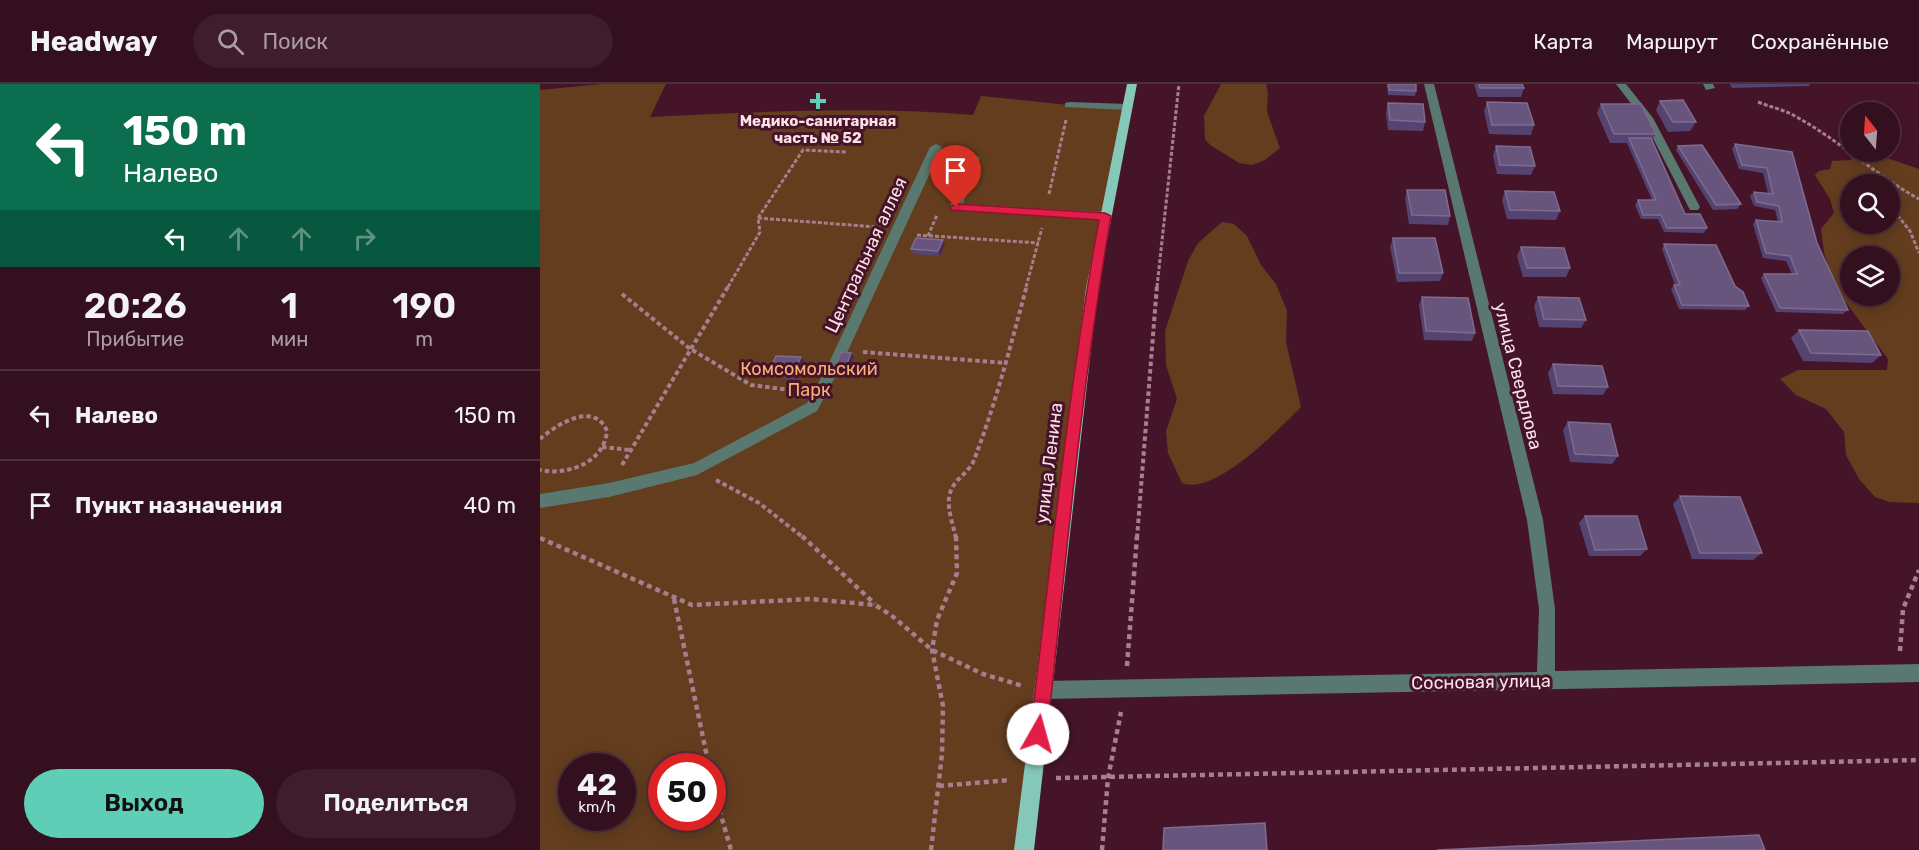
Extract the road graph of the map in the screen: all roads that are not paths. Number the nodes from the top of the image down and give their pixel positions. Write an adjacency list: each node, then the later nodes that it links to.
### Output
1 (1132, 84): 5 (main road, улица Ленина)
2 (1429, 84): 12 (street, улица Свердлова)
3 (1621, 84): 8 (street)
4 (1069, 105): 5 (street)
5 (1128, 107): 9 (main road, улица Ленина)
6 (936, 147): 10 (street, Центральная аллея)
7 (974, 158): 9 (street)
8 (1694, 207)
9 (1105, 216): 13 (main road, улица Ленина)
10 (540, 501)
11 (1910, 673): 12 (street, Сосновая улица)
12 (1546, 680): 13 (street, Сосновая улица)
13 (1044, 690): 14 (main road, улица Ленина)
14 (1024, 850)

